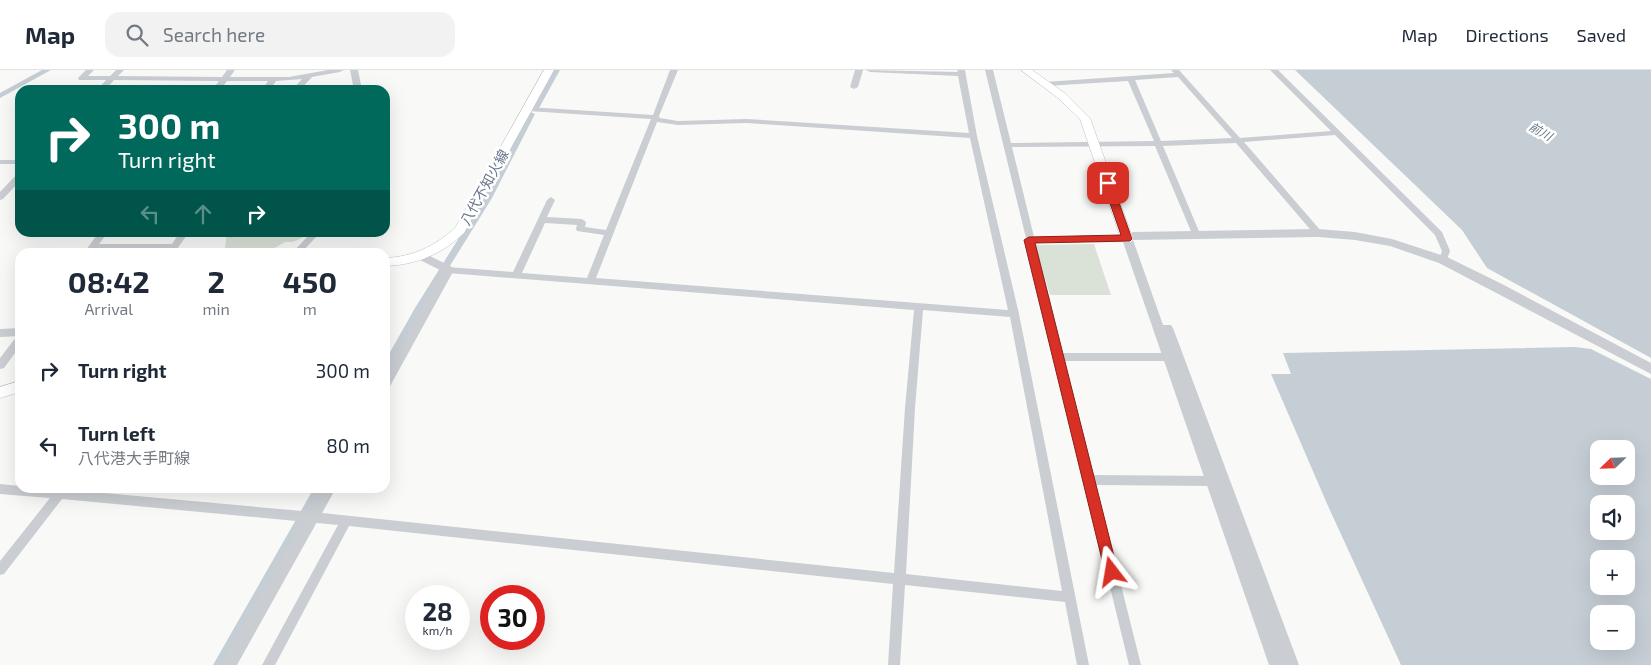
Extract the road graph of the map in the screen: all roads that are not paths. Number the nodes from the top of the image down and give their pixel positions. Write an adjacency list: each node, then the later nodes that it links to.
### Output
1 (90, 70): 22 (street)
2 (120, 70): 22 (street)
3 (231, 70): 18 (street)
4 (290, 70): 20 (street)
5 (340, 70): 17 (street)
6 (354, 70): 28 (street)
7 (549, 70): 30 (main road, 八代不知火線)
8 (674, 70): 31 (street)
9 (860, 70): 29 (street)
10 (870, 70): 15 (street)
11 (989, 70): 36 (street)
12 (1026, 70): 23 (main road)
13 (1034, 70): 23 (main road)
14 (1274, 70): 32 (street)
15 (961, 72): 33 (street)
16 (1177, 72): 21 (street); 34 (street)
17 (309, 76): 20 (street); 27 (street)
18 (225, 78): 19 (street); 22 (street); 25 (street)
19 (274, 78): 20 (street); 26 (street)
20 (284, 78)
21 (1131, 78): 23 (street); 35 (street)
22 (112, 79): 24 (street)
23 (1048, 83): 37 (main road)
24 (106, 85)
25 (220, 85)
26 (269, 85)
27 (301, 85)
28 (357, 85)
29 (854, 87)
30 (528, 109): 31 (street); 55 (main road, 八代不知火線)
31 (656, 116): 33 (street); 44 (street)
32 (1337, 133): 34 (street); 56 (street)
33 (973, 136): 62 (street)
34 (1240, 142): 35 (street); 45 (street)
35 (1157, 143): 37 (street); 46 (street)
36 (1007, 145): 37 (street); 51 (street)
37 (1098, 145): 50 (main road)
38 (0, 162): 39 (street)
39 (15, 162)
40 (15, 181): 41 (street)
41 (0, 197)
42 (551, 200): 43 (street)
43 (542, 220): 44 (street); 59 (street)
44 (610, 233): 60 (street)
45 (1318, 233): 46 (street); 56 (street)
46 (1197, 236): 50 (street)
47 (100, 237): 52 (street)
48 (181, 237): 53 (street)
49 (312, 237): 54 (street)
50 (1130, 237): 51 (street); 66 (street); 91 (street)
51 (1029, 240): 67 (street)
52 (92, 248)
53 (173, 248)
54 (301, 248)
55 (427, 259): 57 (main road, 八代不知火線); 58 (street)
56 (1443, 260): 69 (street)
57 (390, 262)
58 (448, 270): 59 (street); 70 (street)
59 (516, 275): 60 (street)
60 (590, 281): 61 (street)
61 (919, 306): 62 (street); 83 (street)
62 (1014, 314): 84 (street)
63 (15, 332): 64 (street)
64 (0, 333)
65 (15, 346): 68 (street)
66 (1169, 357): 67 (street); 74 (street)
67 (1059, 358): 73 (street)
68 (0, 365)
69 (1651, 369)
70 (390, 376)
71 (15, 387): 72 (main road)
72 (0, 393)
73 (1088, 480): 74 (street); 89 (street)
74 (1213, 481): 90 (street)
75 (0, 488): 76 (street)
76 (15, 490)
77 (50, 493): 79 (street)
78 (326, 493): 80 (street)
79 (60, 494): 80 (street); 82 (street)
80 (312, 517): 81 (street); 85 (street)
81 (346, 521): 83 (street); 86 (street)
82 (0, 570)
83 (898, 580): 84 (street); 87 (street)
84 (1068, 597): 88 (street)
85 (228, 665)
86 (268, 665)
87 (894, 665)
88 (1083, 665)
89 (1135, 665)
90 (1277, 665)
91 (1290, 665)

